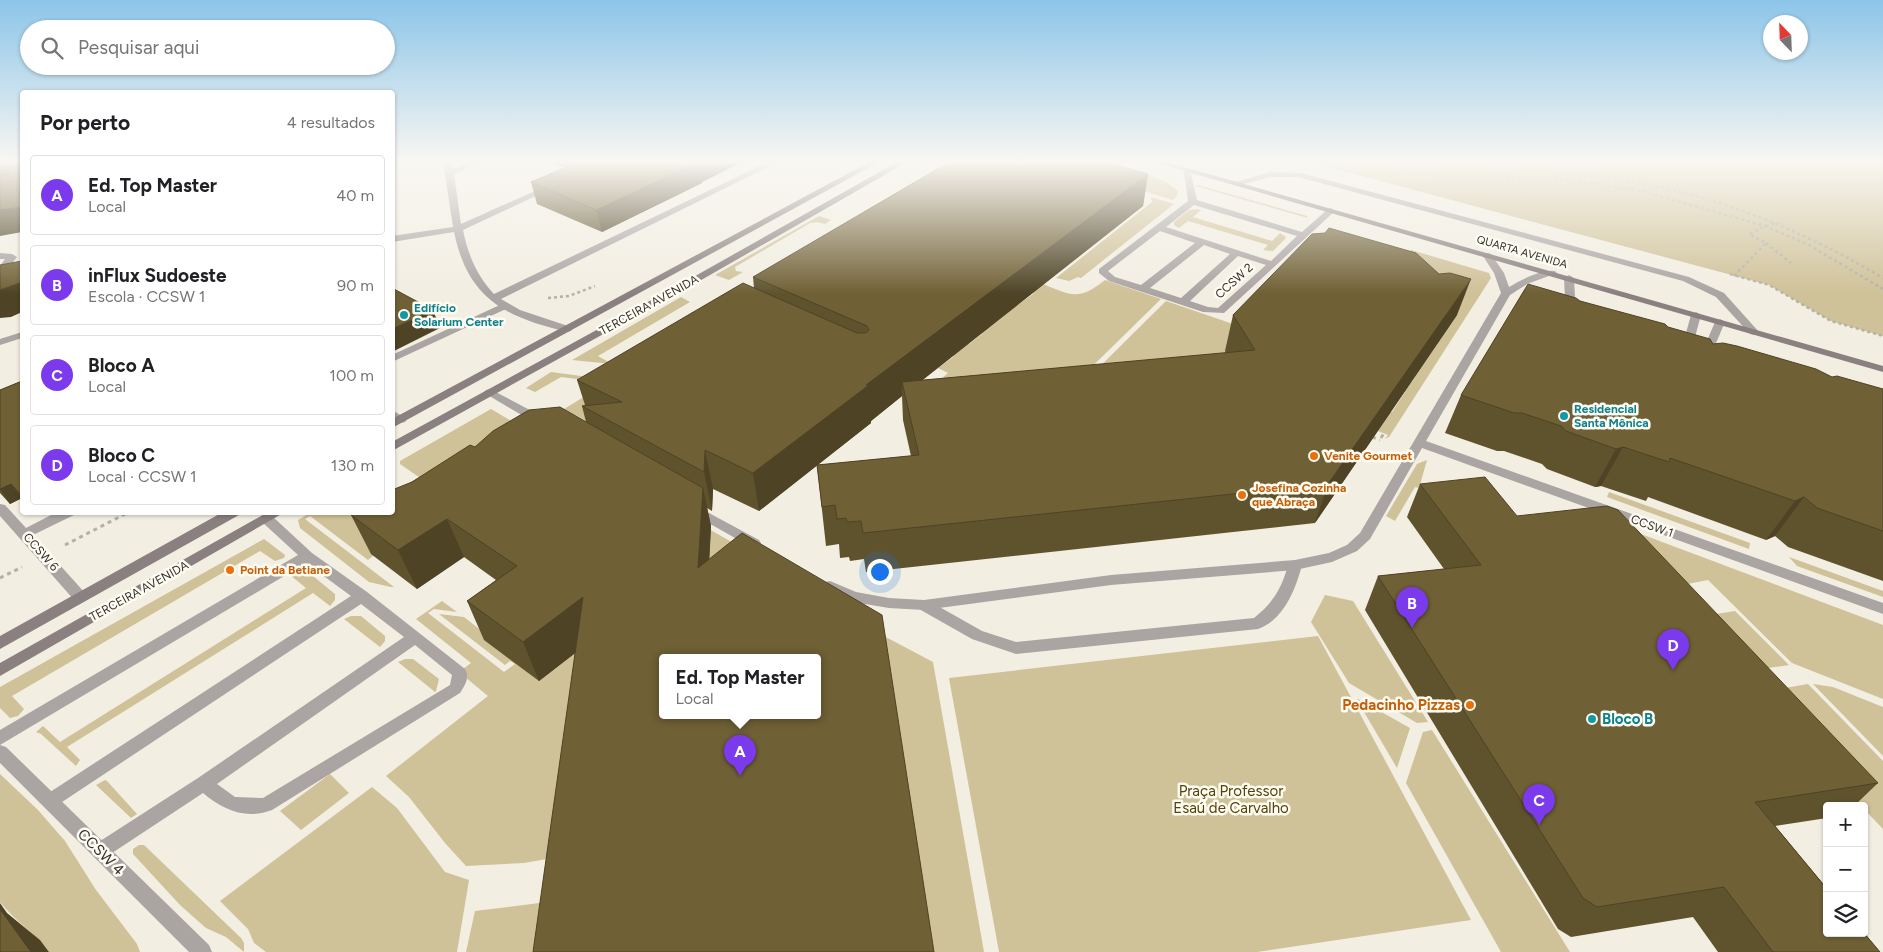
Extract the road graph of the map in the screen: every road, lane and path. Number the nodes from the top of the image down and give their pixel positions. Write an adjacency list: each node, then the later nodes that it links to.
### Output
1 (454, 205): 16 (street)
2 (510, 205): 16 (street)
3 (684, 205): 35 (street)
4 (795, 205): 41 (street, TERCEIRA AVENIDA)
5 (826, 205): 49 (street, TERCEIRA AVENIDA)
6 (1189, 205): 15 (street, CCSW 2)
7 (1204, 205): 17 (street)
8 (1312, 205): 12 (street, QUARTA AVENIDA)
9 (1414, 205): 33 (street)
10 (1691, 205): 14 (path)
11 (1730, 205): 13 (path)
12 (1331, 211): 17 (street, CCSW 2); 23 (street, QUARTA AVENIDA)
13 (1779, 223): 14 (path); 29 (path)
14 (1765, 226): 20 (path); 31 (path)
15 (1159, 228): 19 (street, CCSW 2); 32 (street, CCSW 2)
16 (457, 229): 18 (street); 35 (street)
17 (1302, 235): 25 (street, CCSW 2)
18 (395, 239)
19 (1202, 242): 21 (street, CCSW 2); 32 (street)
20 (1766, 243): 24 (path); 33 (path)
21 (1236, 253): 25 (street, CCSW 2); 36 (street, CCSW 2)
22 (0, 256): 26 (street)
23 (1488, 256): 27 (street, QUARTA AVENIDA); 34 (street)
24 (1791, 263)
25 (1272, 264): 36 (street, CCSW 2)
26 (0, 273)
27 (1552, 273): 28 (street, QUARTA AVENIDA); 34 (street)
28 (1569, 278): 38 (street); 39 (street, QUARTA AVENIDA)
29 (1883, 278)
30 (602, 284): 37 (path)
31 (1883, 288)
32 (1143, 289): 36 (street, CCSW 2)
33 (1711, 289): 42 (street)
34 (1506, 294): 54 (street)
35 (492, 298): 37 (street)
36 (1183, 302)
37 (508, 308): 41 (street); 46 (street)
38 (1583, 314)
39 (1696, 315): 40 (street, QUARTA AVENIDA); 44 (street)
40 (1720, 322): 42 (street, QUARTA AVENIDA); 47 (street)
41 (567, 329): 50 (street, TERCEIRA AVENIDA)
42 (1754, 332): 48 (street, QUARTA AVENIDA)
43 (20, 337): 45 (street)
44 (1668, 340)
45 (0, 342)
46 (395, 358)
47 (1699, 369)
48 (1883, 369)
49 (490, 392): 51 (street); 55 (street, TERCEIRA AVENIDA)
50 (395, 419)
51 (549, 426)
52 (1384, 433): 53 (path)
53 (1365, 434)
54 (1420, 443): 64 (street); 69 (street, CCSW 1)
55 (395, 445)
56 (685, 504): 62 (street)
57 (0, 508): 61 (street, CCSW 6)
58 (62, 515): 61 (street)
59 (229, 515): 67 (street, TERCEIRA AVENIDA)
60 (273, 516): 63 (street); 72 (street, TERCEIRA AVENIDA)
61 (24, 534): 67 (street, CCSW 6)
62 (766, 549)
63 (307, 556): 66 (street); 73 (street)
64 (1295, 565): 68 (street); 68 (street)
65 (817, 579): 68 (street)
66 (362, 596): 70 (street); 76 (street)
67 (80, 597): 71 (street, TERCEIRA AVENIDA)
68 (924, 605)
69 (1883, 609)
70 (414, 638): 75 (street); 75 (street)
71 (0, 643)
72 (0, 670)
73 (0, 738)
74 (0, 752): 76 (street, CCSW 4)
75 (204, 783): 77 (street)
76 (50, 801): 77 (street, CCSW 4)
77 (100, 851): 78 (street, CCSW 4)
78 (202, 952)

